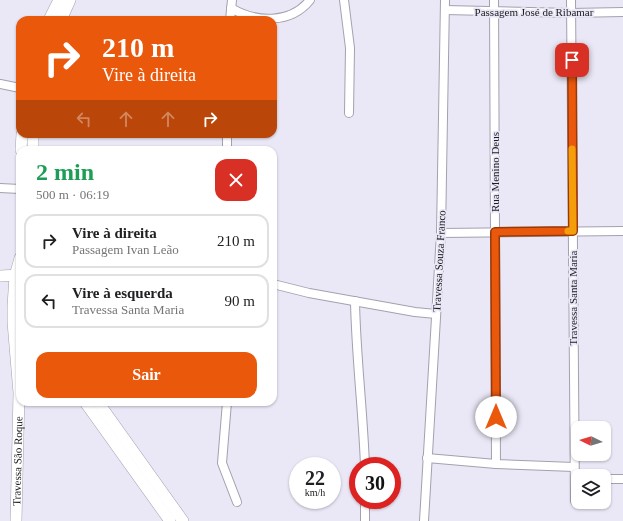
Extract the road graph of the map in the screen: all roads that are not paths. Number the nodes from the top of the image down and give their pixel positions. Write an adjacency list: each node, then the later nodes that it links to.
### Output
1 (58, 0): 13 (main road)
2 (70, 0): 14 (main road)
3 (310, 0): 17 (street)
4 (344, 0): 20 (street)
5 (446, 0): 9 (street, Travessa Souza Franco)
6 (494, 0): 10 (street, Rua Menino Deus)
7 (571, 0): 12 (street, Travessa Santa Maria)
8 (232, 4): 15 (street); 16 (street)
9 (445, 10): 10 (street, Passagem José de Ribamar); 26 (street, Travessa Souza Franco)
10 (494, 12): 12 (street, Passagem José de Ribamar); 25 (street, Rua Menino Deus)
11 (623, 12): 12 (street, Passagem José de Ribamar)
12 (572, 13): 23 (street, Travessa Santa Maria)
13 (52, 16)
14 (63, 16)
15 (230, 16)
16 (245, 16)
17 (277, 19)
18 (0, 84): 19 (street)
19 (16, 87)
20 (349, 113)
21 (0, 188): 22 (street)
22 (16, 189)
23 (573, 231): 24 (street); 25 (street); 41 (street, Travessa Santa Maria)
24 (623, 231)
25 (495, 232): 26 (street); 40 (street, Rua Menino Deus)
26 (441, 233): 32 (street, Travessa Souza Franco)
27 (16, 275): 28 (main road)
28 (0, 276)
29 (277, 285): 31 (street)
30 (16, 294): 33 (main road, Travessa São Roque)
31 (355, 301): 32 (street); 38 (street)
32 (436, 314): 39 (street, Travessa Souza Franco)
33 (16, 358)
34 (19, 406): 46 (main road, Travessa São Roque)
35 (88, 406): 47 (main road)
36 (101, 406): 48 (main road)
37 (227, 406): 44 (street)
38 (365, 457)
39 (427, 458): 40 (street); 50 (street, Travessa Souza Franco)
40 (496, 464): 41 (street)
41 (574, 467)
42 (611, 479): 43 (street)
43 (623, 479)
44 (237, 502)
45 (365, 509): 49 (street)
46 (16, 521)
47 (170, 521)
48 (184, 521)
49 (365, 521)
50 (424, 521)

